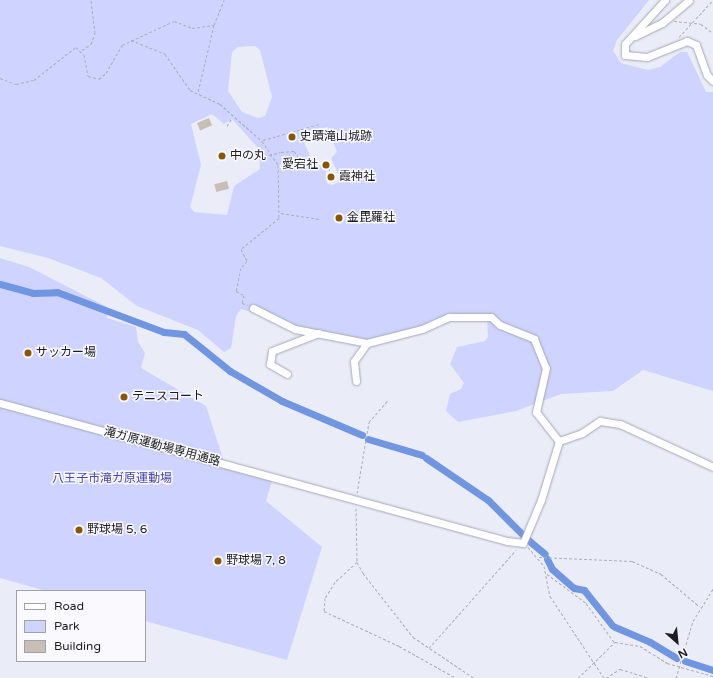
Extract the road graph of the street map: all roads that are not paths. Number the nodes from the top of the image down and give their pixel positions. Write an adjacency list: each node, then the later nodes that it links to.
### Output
1 (665, 0): 3 (street)
2 (689, 0): 3 (street)
3 (631, 38): 4 (street)
4 (713, 81)
5 (254, 308): 6 (street)
6 (319, 332): 7 (street); 8 (street)
7 (367, 343): 9 (street); 11 (street)
8 (287, 374)
9 (356, 381)
10 (0, 403): 11 (street, 滝ガ原運動場専用通路)
11 (559, 441): 12 (street)
12 (713, 467)

